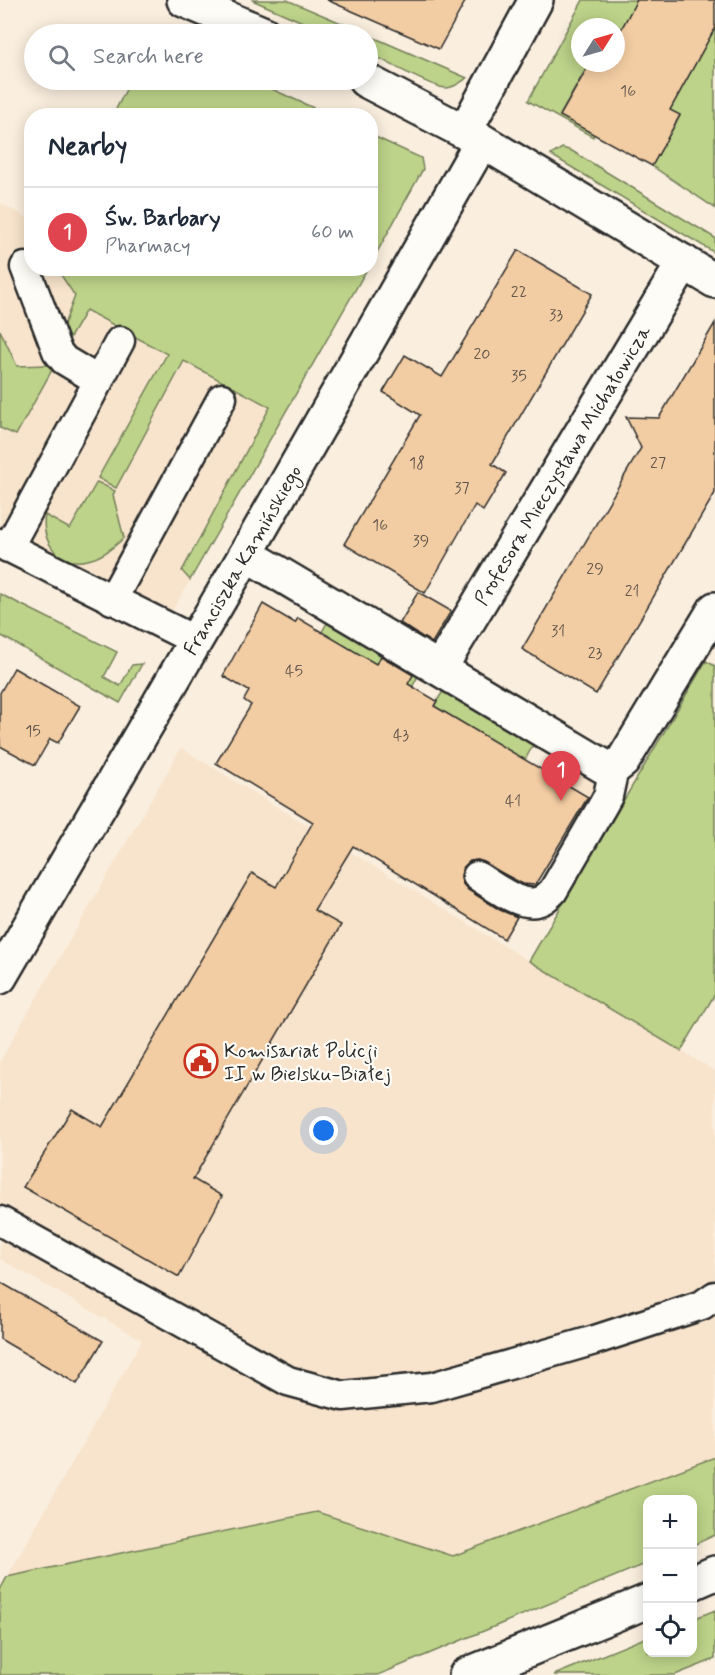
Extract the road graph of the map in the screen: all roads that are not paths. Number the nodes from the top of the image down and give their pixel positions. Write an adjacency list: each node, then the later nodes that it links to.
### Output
1 (184, 0): 3 (street)
2 (536, 0): 5 (street, Franciszka Kamińskiego)
3 (240, 24)
4 (378, 87): 5 (street)
5 (473, 136): 6 (street); 13 (street, Franciszka Kamińskiego)
6 (684, 262): 8 (street); 17 (street, Profesora Mieczysława Michałowicza)
7 (28, 276): 10 (lane)
8 (715, 281)
9 (120, 341): 10 (lane)
10 (99, 381): 12 (lane)
11 (222, 398): 14 (lane)
12 (4, 545): 14 (lane)
13 (246, 554): 16 (street, Franciszka Kamińskiego); 17 (street)
14 (112, 600): 16 (lane)
15 (715, 609): 18 (street)
16 (196, 641): 20 (street, Franciszka Kamińskiego)
17 (440, 668): 18 (street)
18 (614, 768): 19 (lane)
19 (477, 876)
20 (0, 977)
21 (0, 1221): 22 (lane)
22 (715, 1296)
23 (715, 1574): 24 (street)
24 (697, 1581)
25 (643, 1603): 26 (street)
26 (465, 1675)

